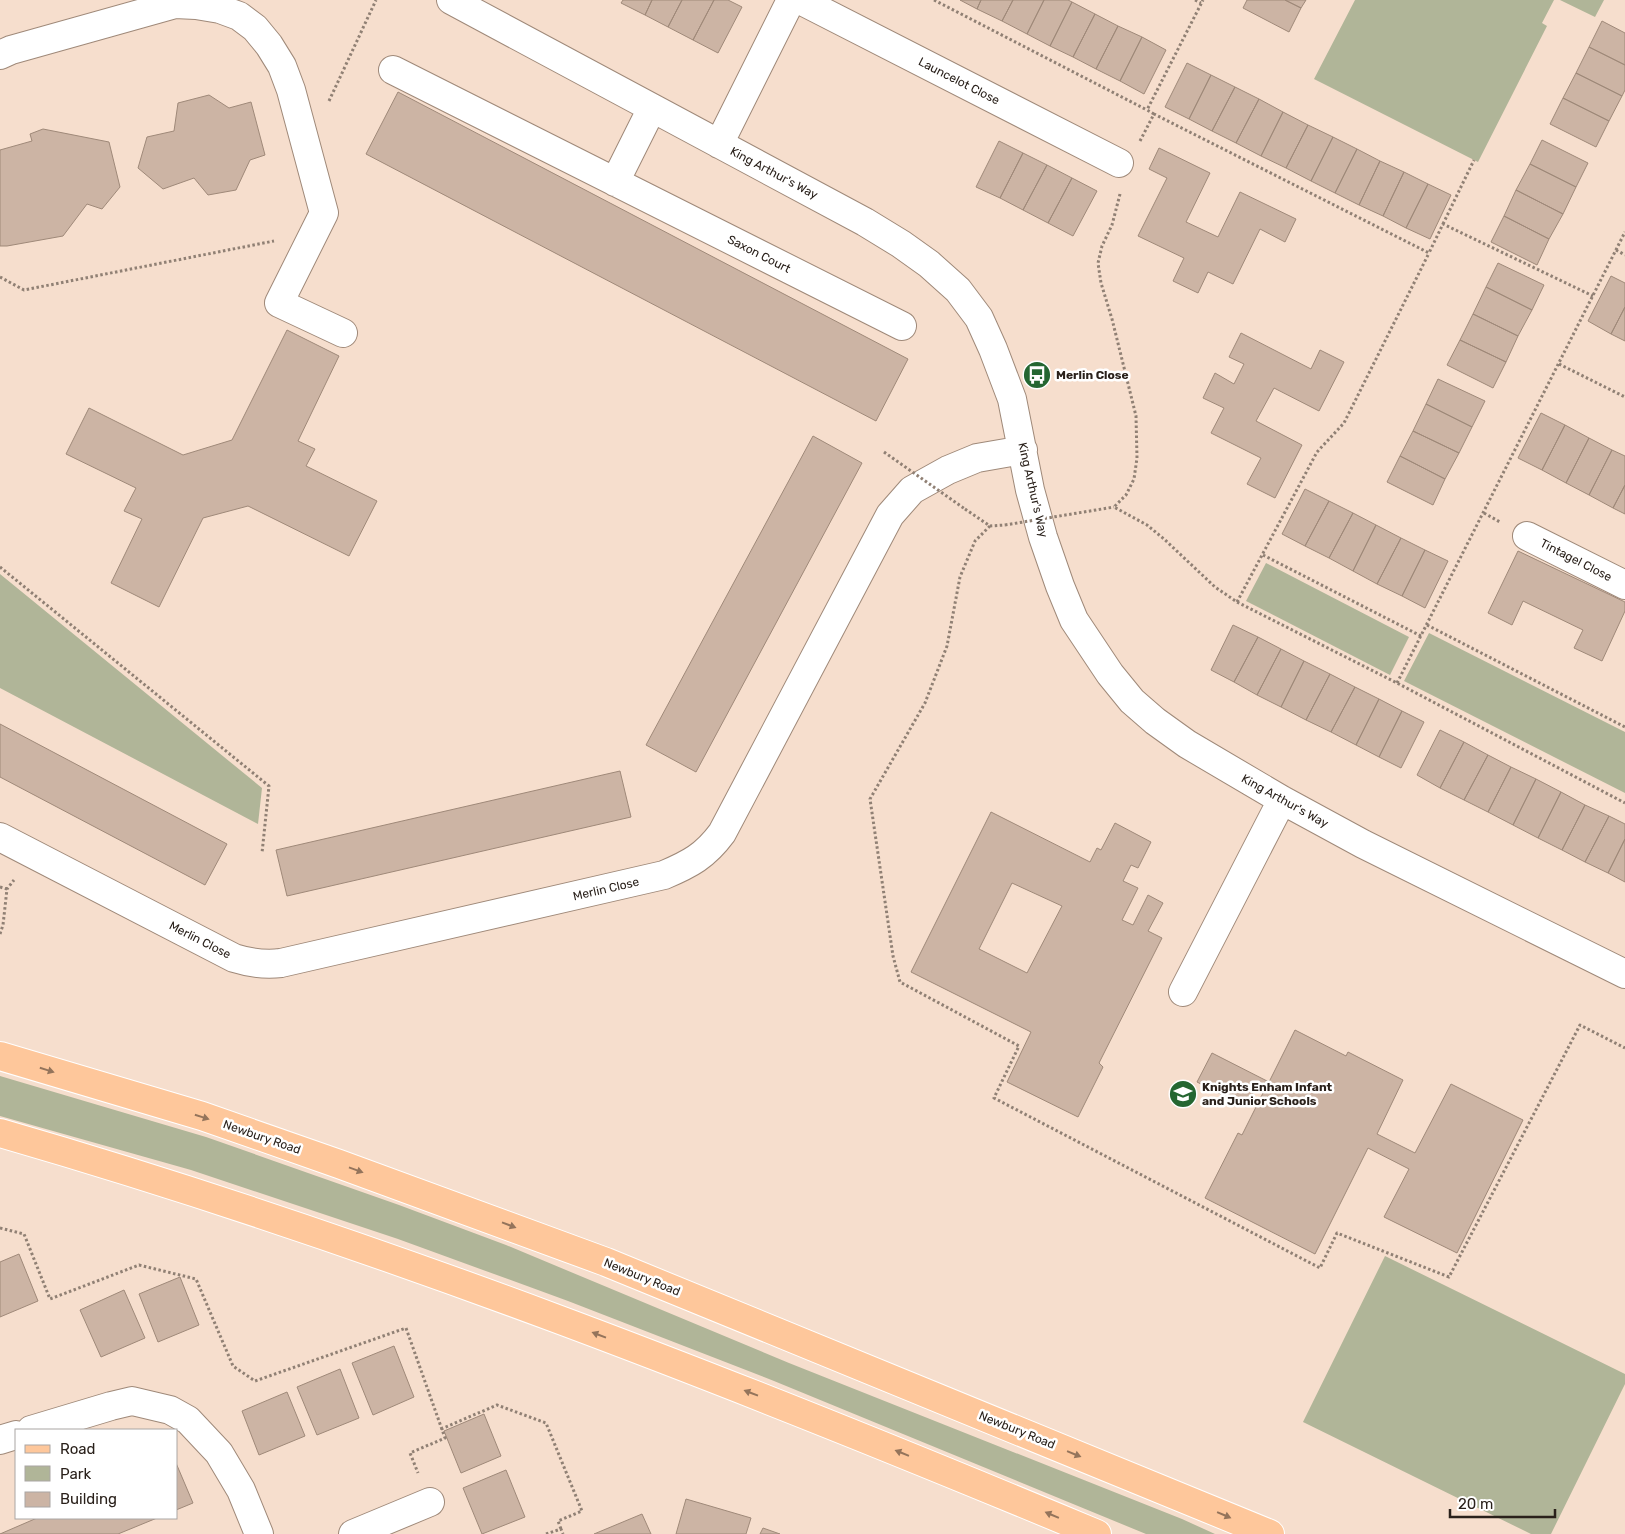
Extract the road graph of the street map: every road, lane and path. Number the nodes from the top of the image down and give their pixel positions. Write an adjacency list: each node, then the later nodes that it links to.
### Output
1 (376, 0): 14 (path)
2 (451, 0): 11 (street, King Arthur's Way)
3 (792, 0): 15 (street)
4 (800, 0): 17 (street, Launcelot Close)
5 (934, 0): 12 (path)
6 (1194, 0): 7 (path)
7 (1202, 2): 12 (path)
8 (134, 7): 9 (street); 14 (street)
9 (0, 54)
10 (393, 70): 18 (street, Saxon Court)
11 (652, 108): 15 (street, King Arthur's Way); 18 (street)
12 (1148, 110): 13 (path)
13 (1154, 114): 17 (path); 23 (path)
14 (298, 117): 21 (street)
15 (719, 144): 31 (street, King Arthur's Way)
16 (1474, 160): 19 (path)
17 (1122, 165): 33 (path)
18 (615, 182): 27 (street, Saxon Court)
19 (1442, 224): 23 (path); 26 (path)
20 (1625, 232): 22 (path)
21 (314, 234): 25 (path); 28 (street)
22 (1616, 250): 24 (path); 26 (path)
23 (1429, 253): 36 (path)
24 (1625, 255)
25 (1, 279)
26 (1593, 296): 29 (path)
27 (902, 326)
28 (344, 333)
29 (1559, 364): 30 (path); 40 (path)
30 (1625, 397)
31 (1023, 450): 44 (street, King Arthur's Way); 48 (street, Merlin Close)
32 (884, 452): 34 (path, bridge)
33 (1114, 507): 34 (path, bridge); 39 (path)
34 (990, 526): 54 (path)
35 (1528, 536): 38 (street, Tintagel Close)
36 (1262, 555): 39 (path); 41 (path)
37 (0, 567): 47 (path)
38 (1625, 585)
39 (1237, 602): 42 (path)
40 (1427, 625): 41 (path); 43 (path)
41 (1421, 636): 42 (path)
42 (1397, 684): 45 (path)
43 (1625, 727)
44 (1282, 800): 52 (street, King Arthur's Way); 53 (street)
45 (1625, 803)
46 (0, 837): 48 (street, Merlin Close)
47 (262, 853)
48 (34, 855): 50 (path)
49 (0, 887): 50 (path)
50 (7, 890): 51 (path)
51 (0, 934)
52 (1625, 974)
53 (1183, 992)
54 (1625, 1048)
55 (0, 1056): 68 (main road, Newbury Road, one-way to 68)
56 (0, 1134): 67 (main road, one-way to 56)
57 (0, 1228): 62 (path)
58 (34, 1429): 63 (street)
59 (15, 1435): 60 (street)
60 (0, 1440)
61 (430, 1502): 64 (street)
62 (560, 1528): 65 (path); 66 (path)
63 (259, 1534)
64 (353, 1534)
65 (546, 1534)
66 (563, 1534)
67 (1097, 1534)
68 (1270, 1534)

